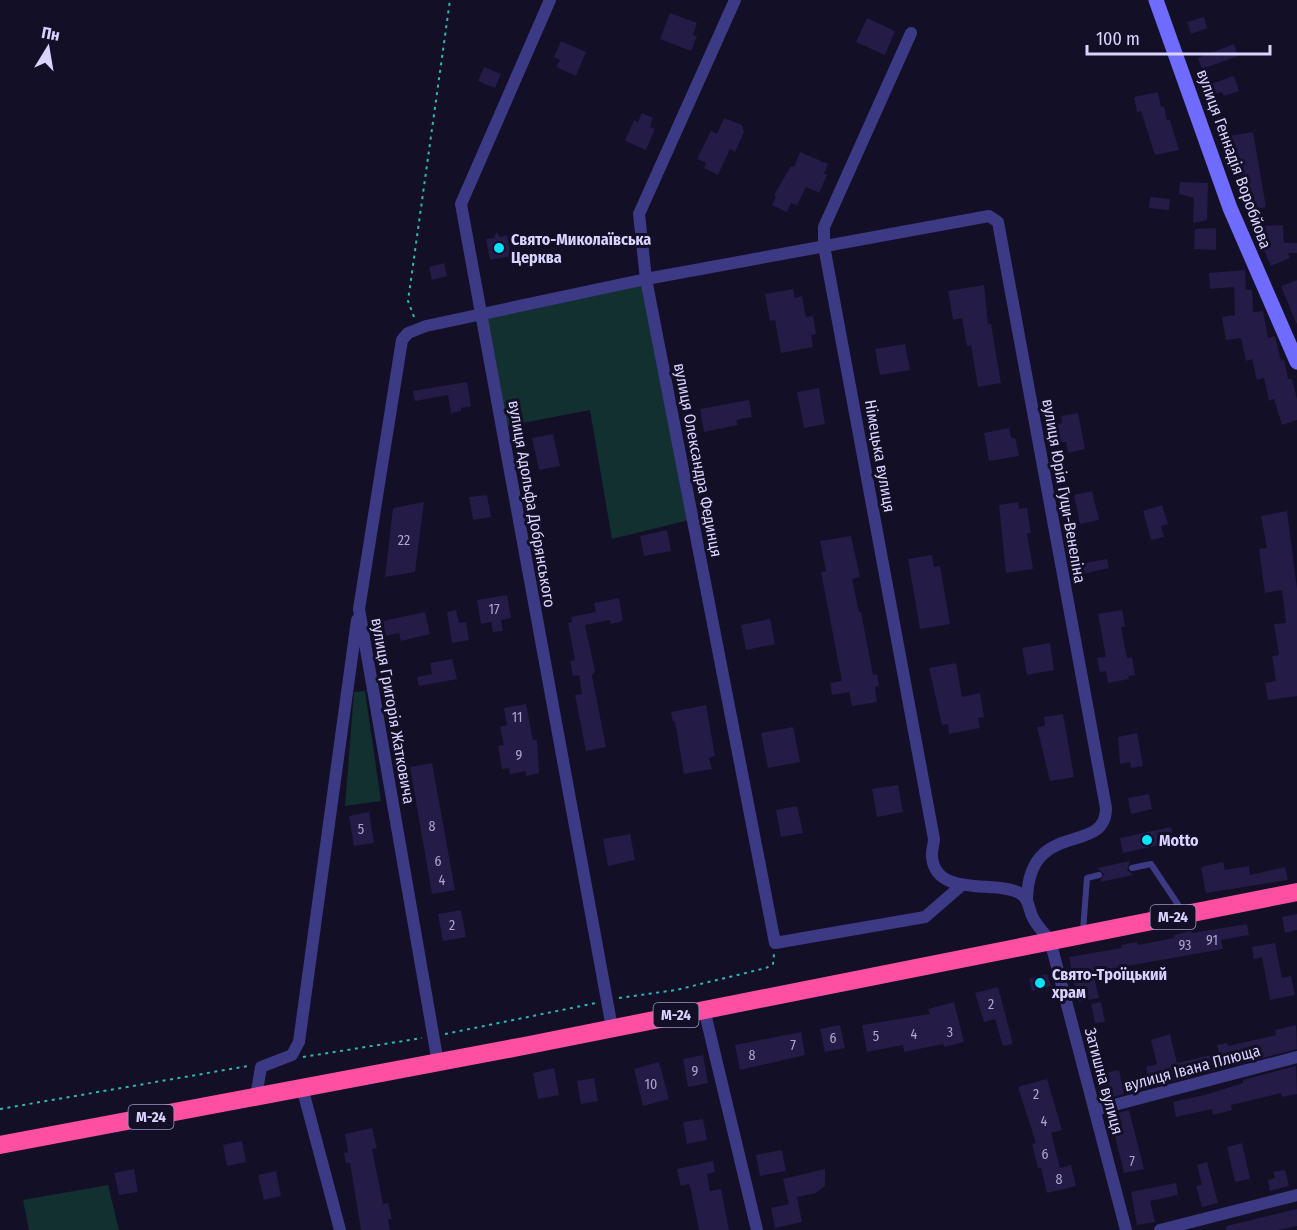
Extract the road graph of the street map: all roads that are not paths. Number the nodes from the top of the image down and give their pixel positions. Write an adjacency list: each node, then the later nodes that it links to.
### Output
1 (550, 0): 7 (street, вулиця Адольфа Добрянського)
2 (735, 0): 6 (street, вулиця Олександра Фединця)
3 (1156, 0): 8 (street, вулиця Геннадія Воробйова)
4 (911, 33): 5 (street, Німецька вулиця)
5 (824, 246): 6 (street, вулиця Григорія Жатковича); 12 (street, Німецька вулиця); 14 (street, вулиця Юрія Гуци-Венеліна)
6 (646, 279): 7 (street, вулиця Григорія Жатковича); 12 (street, вулиця Олександра Фединця)
7 (480, 315): 9 (street, вулиця Григорія Жатковича); 19 (street, вулиця Адольфа Добрянського)
8 (1297, 362)
9 (359, 609): 21 (street, вулиця Григорія Жатковича); 23 (street)
10 (1132, 868): 15 (lane)
11 (1098, 875): 16 (lane)
12 (962, 885): 14 (street)
13 (1297, 892): 15 (highway, М-24)
14 (1027, 899): 17 (street)
15 (1185, 915): 16 (highway, М-24)
16 (1083, 933): 17 (highway, М-24)
17 (1050, 940): 18 (highway, М-24); 24 (street, Затишна вулиця)
18 (704, 1010): 19 (highway, М-24); 28 (street)
19 (612, 1028): 21 (highway, М-24)
20 (1297, 1057): 24 (street, вулиця Івана Плюща)
21 (438, 1063): 22 (highway, М-24)
22 (302, 1087): 23 (highway, М-24); 27 (street)
23 (256, 1097): 25 (highway, М-24)
24 (1095, 1110): 29 (street, Затишна вулиця)
25 (0, 1145)
26 (1297, 1195): 30 (street)
27 (340, 1230)
28 (757, 1230)
29 (1126, 1230)
30 (1160, 1230)

